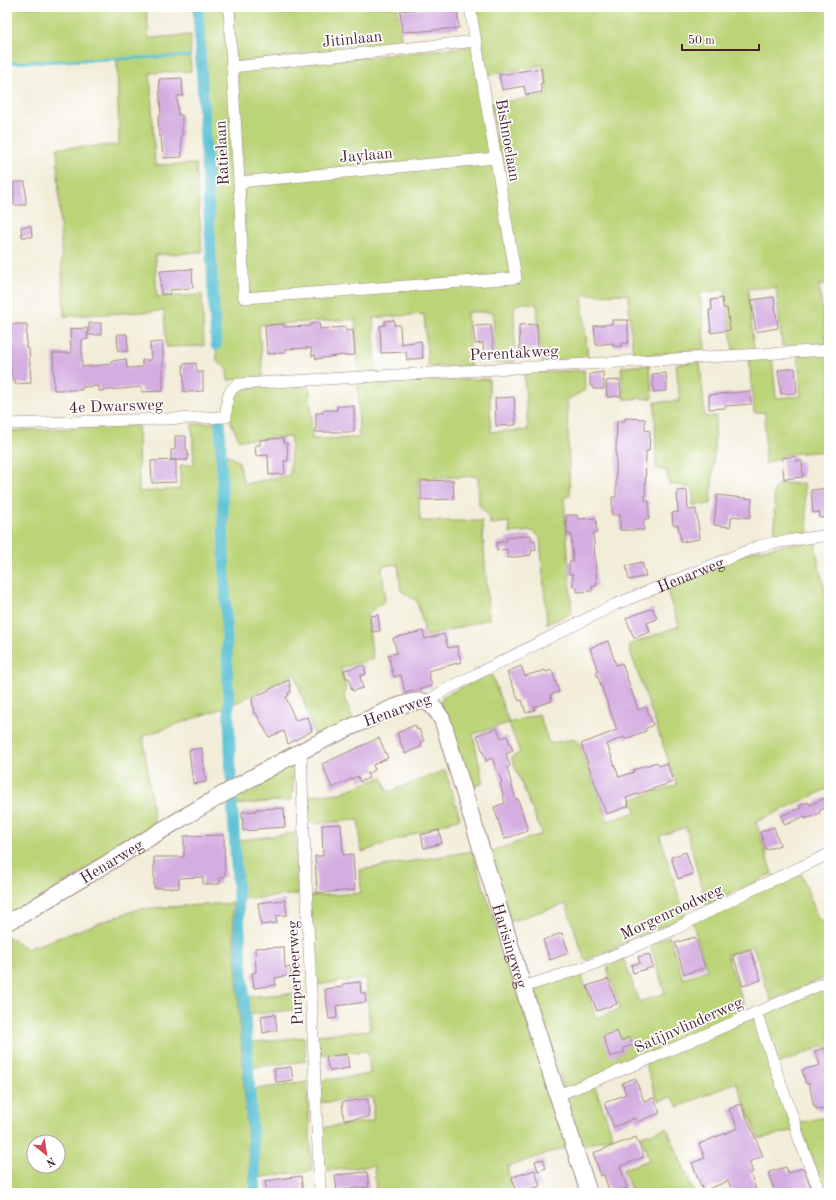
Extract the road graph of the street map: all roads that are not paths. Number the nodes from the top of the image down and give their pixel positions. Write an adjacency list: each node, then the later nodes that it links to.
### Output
1 (230, 7): 4 (street, Ratielaan)
2 (470, 7): 3 (street, Bishnoelaan)
3 (476, 41): 4 (street, Jitinlaan); 5 (street, Bishnoelaan)
4 (232, 67): 6 (street, Ratielaan)
5 (496, 158): 6 (street, Jaylaan); 7 (street, Bishnoelaan)
6 (239, 182): 7 (street, Ratielaan)
7 (244, 298)
8 (829, 350): 9 (street, Perentakweg)
9 (226, 417): 10 (street, 4e Dwarsweg)
10 (7, 424)
11 (829, 535): 12 (street, Henarweg)
12 (426, 702): 13 (street, Henarweg); 17 (street, Harisingweg)
13 (301, 750): 15 (street, Henarweg); 21 (street, Purperbeerweg)
14 (829, 854): 17 (street, Morgenroodweg)
15 (7, 922)
16 (829, 980): 18 (street, Satijnvlinderweg)
17 (523, 987): 19 (street, Harisingweg)
18 (756, 1012): 19 (street, Satijnvlinderweg); 20 (street)
19 (558, 1095): 22 (street, Harisingweg)
20 (817, 1184)
21 (320, 1193)
22 (589, 1193)

